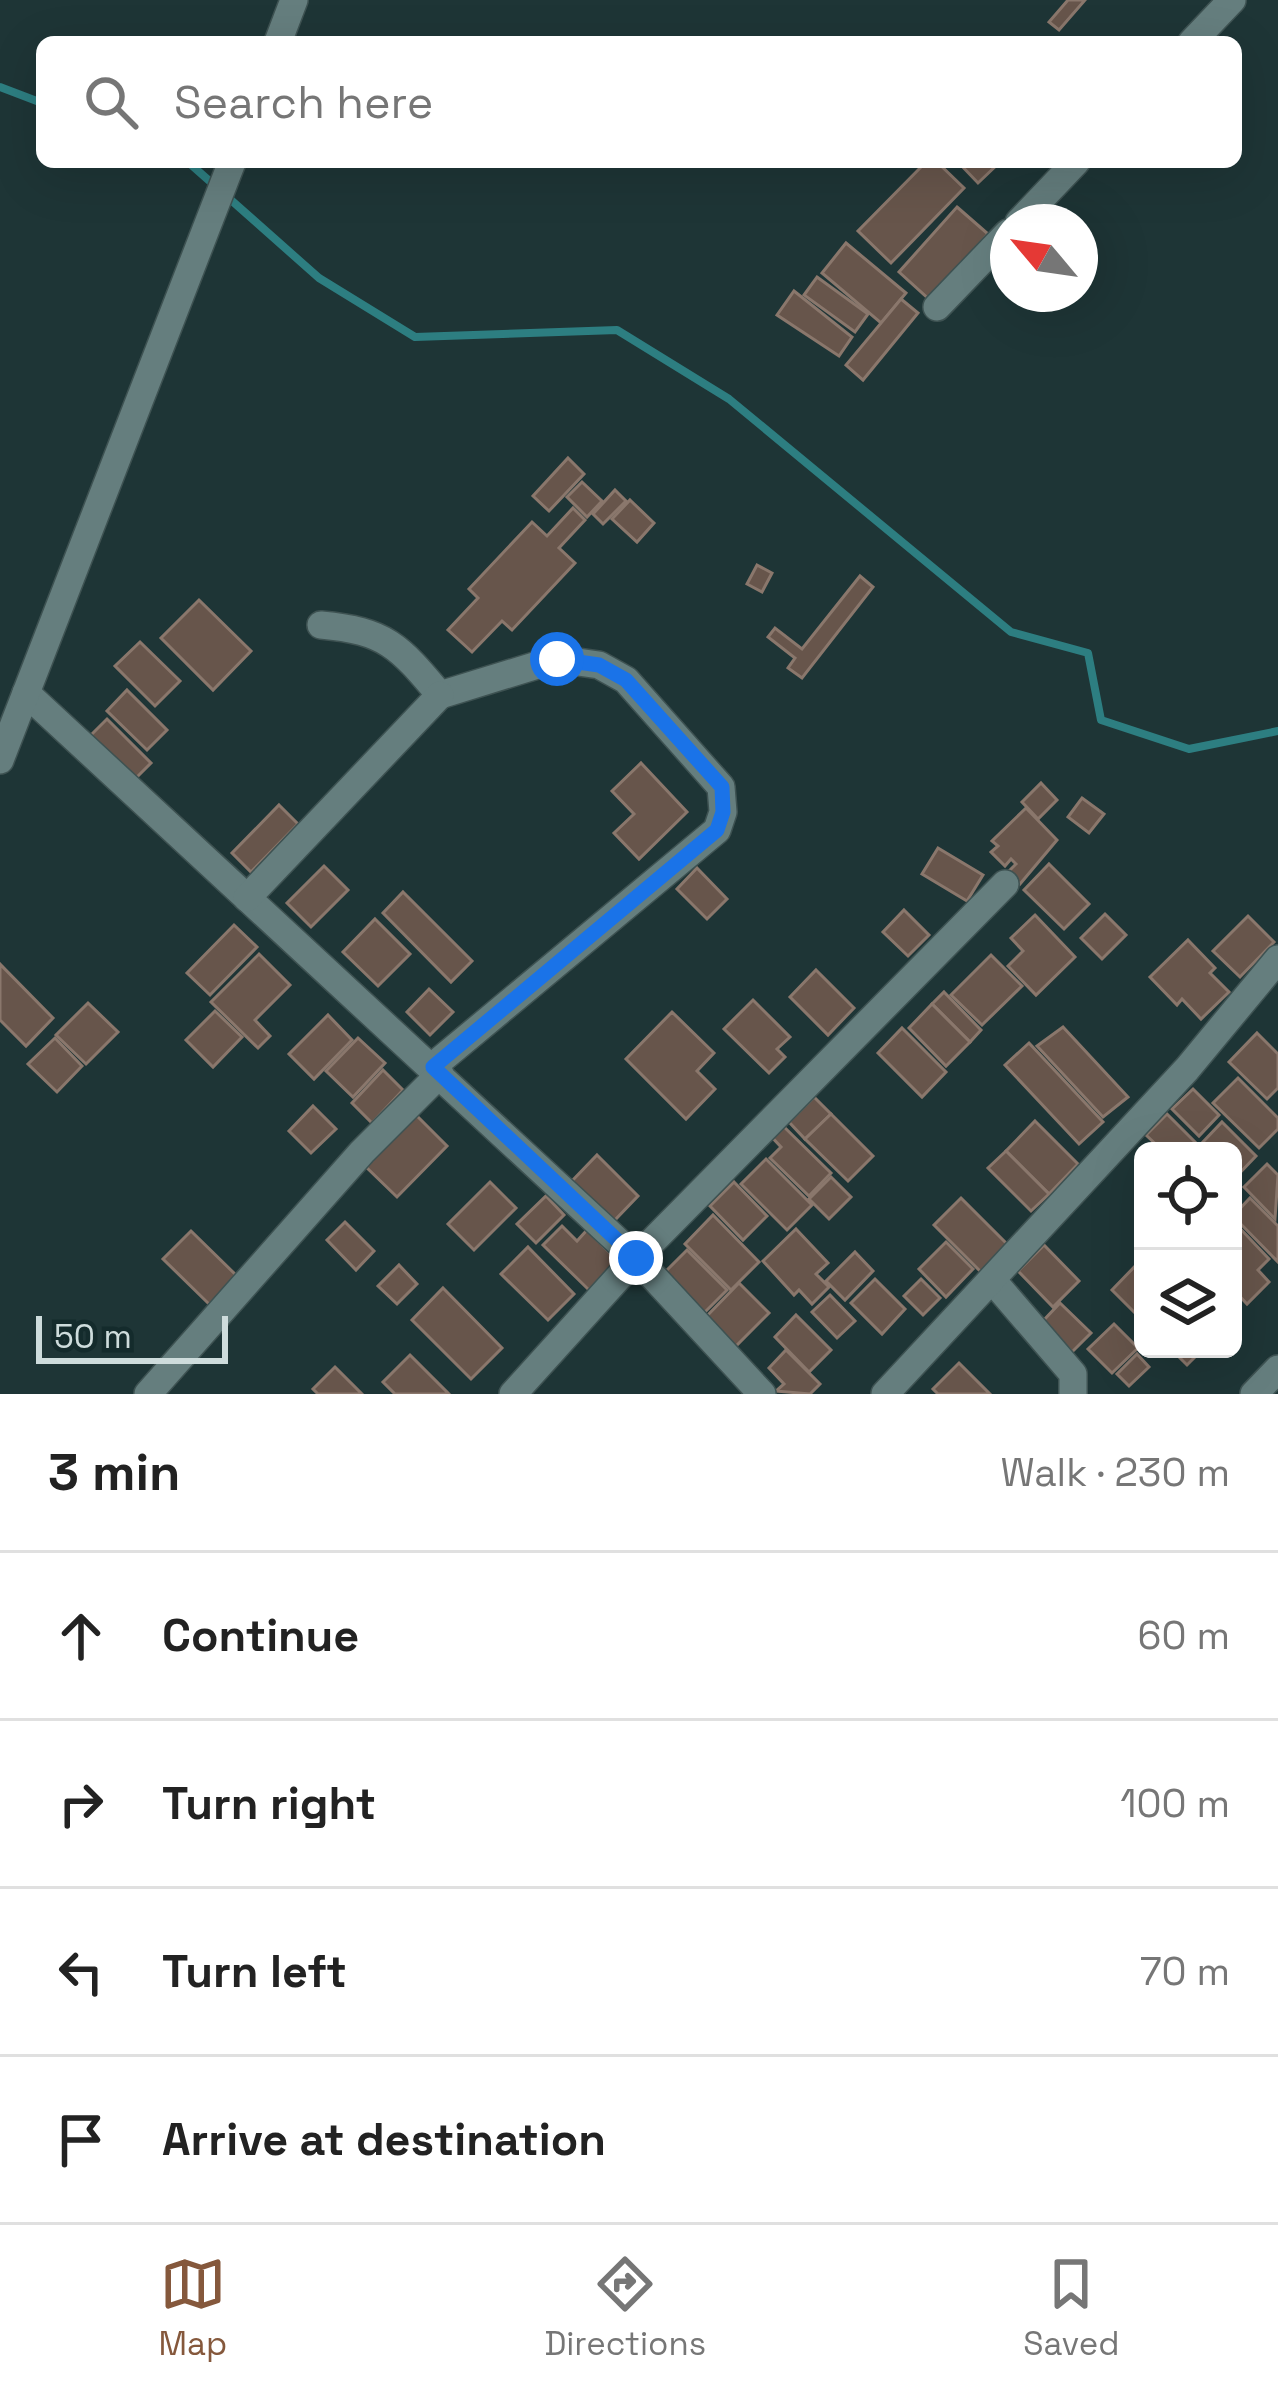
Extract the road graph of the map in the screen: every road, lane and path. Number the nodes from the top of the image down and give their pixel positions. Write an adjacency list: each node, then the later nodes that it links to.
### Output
1 (295, 0): 3 (street)
2 (1232, 0): 4 (street)
3 (280, 36)
4 (1198, 36)
5 (1070, 168): 7 (street)
6 (224, 181): 11 (street)
7 (1036, 204)
8 (990, 252): 9 (street)
9 (937, 307)
10 (321, 626): 12 (street)
11 (26, 693): 13 (street); 15 (street)
12 (440, 694): 15 (street); 17 (street)
13 (0, 760)
14 (1005, 884): 18 (street)
15 (247, 898): 17 (street)
16 (1278, 958): 19 (street)
17 (436, 1070): 18 (street); 21 (street)
18 (636, 1258): 22 (street); 23 (street)
19 (994, 1282): 24 (street); 25 (street)
20 (1278, 1370): 26 (street)
21 (148, 1394)
22 (513, 1394)
23 (762, 1394)
24 (885, 1394)
25 (1073, 1394)
26 (1254, 1394)

